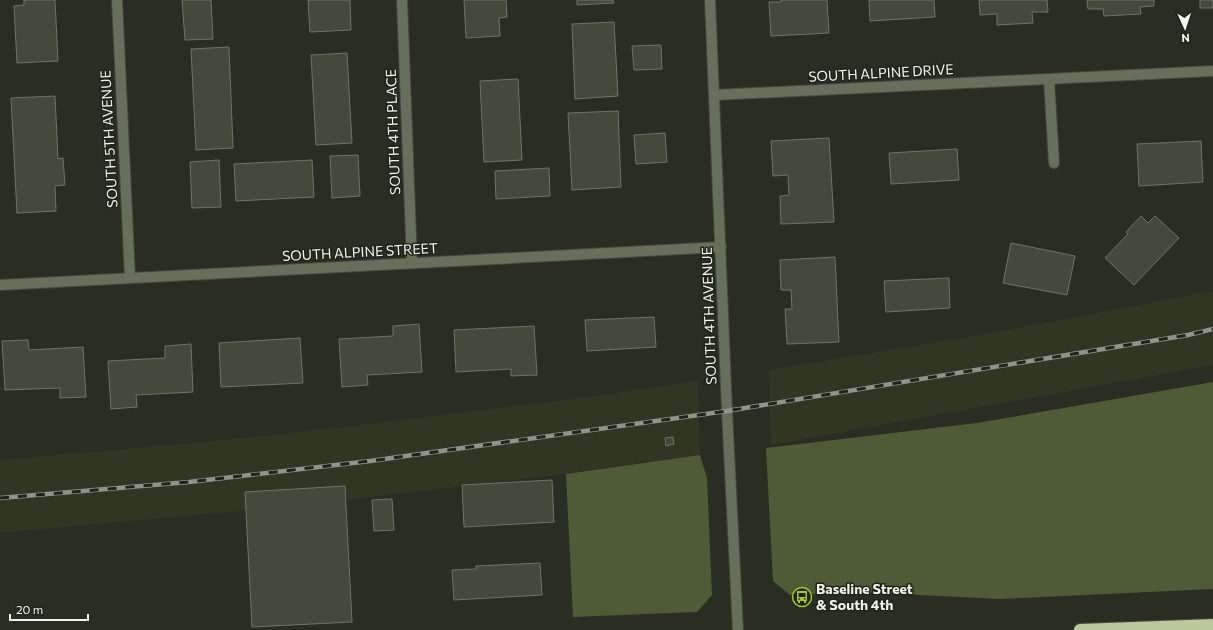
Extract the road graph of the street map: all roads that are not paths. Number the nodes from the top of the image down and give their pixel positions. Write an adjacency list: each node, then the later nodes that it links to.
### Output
1 (117, 0): 10 (street, SOUTH 5TH AVENUE)
2 (402, 0): 9 (street, SOUTH 4TH PLACE)
3 (710, 0): 6 (street, SOUTH 4TH AVENUE)
4 (1213, 71): 5 (street, SOUTH ALPINE DRIVE)
5 (1049, 79): 6 (street, SOUTH ALPINE DRIVE); 7 (street)
6 (714, 95): 8 (street, SOUTH 4TH AVENUE)
7 (1054, 162)
8 (721, 248): 9 (street, SOUTH ALPINE STREET); 13 (street, SOUTH 4TH AVENUE)
9 (412, 263): 10 (street, SOUTH ALPINE STREET)
10 (130, 278): 11 (street, SOUTH ALPINE STREET)
11 (0, 285)
12 (1213, 625): 14 (highway)
13 (738, 630)
14 (1080, 630)

